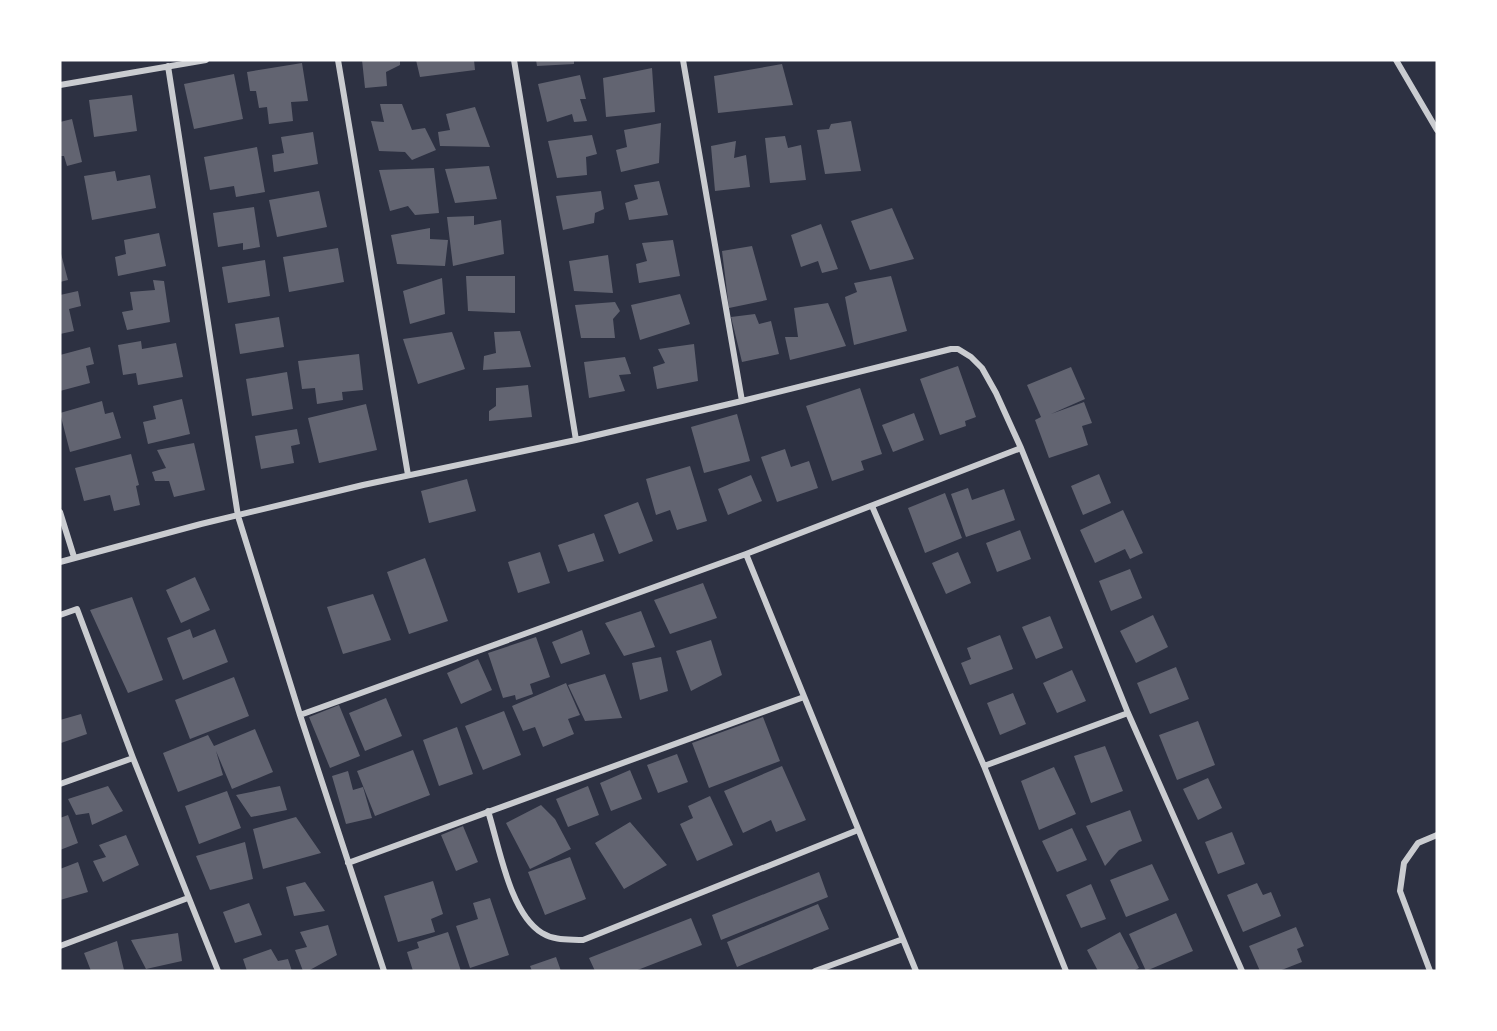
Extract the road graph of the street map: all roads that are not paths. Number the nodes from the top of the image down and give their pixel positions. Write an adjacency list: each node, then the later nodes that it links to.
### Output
1 (206, 60): 6 (street)
2 (338, 60): 12 (street)
3 (514, 60): 10 (street)
4 (683, 60): 9 (street)
5 (1396, 60): 8 (street)
6 (168, 66): 7 (street); 15 (street)
7 (60, 85)
8 (1437, 130)
9 (742, 401): 10 (street); 11 (street)
10 (576, 440): 12 (street)
11 (1021, 448): 13 (street); 21 (street)
12 (408, 475): 15 (street)
13 (872, 506): 16 (street); 24 (street)
14 (60, 512): 17 (street)
15 (238, 516): 17 (street); 22 (street)
16 (746, 554): 20 (street); 22 (street)
17 (74, 557): 18 (street)
18 (60, 562)
19 (60, 615): 23 (street)
20 (804, 697): 26 (street); 27 (street)
21 (1128, 713): 24 (street); 38 (street)
22 (300, 715): 29 (street)
23 (133, 758): 25 (street); 30 (street)
24 (984, 766): 37 (street)
25 (60, 784)
26 (488, 812): 27 (street); 29 (street)
27 (858, 830): 31 (street)
28 (1437, 835): 39 (street)
29 (348, 862): 34 (street)
30 (188, 898): 32 (street); 33 (street)
31 (903, 939): 35 (street); 36 (street)
32 (60, 946)
33 (218, 971)
34 (384, 971)
35 (815, 971)
36 (916, 971)
37 (1066, 971)
38 (1242, 971)
39 (1430, 971)

